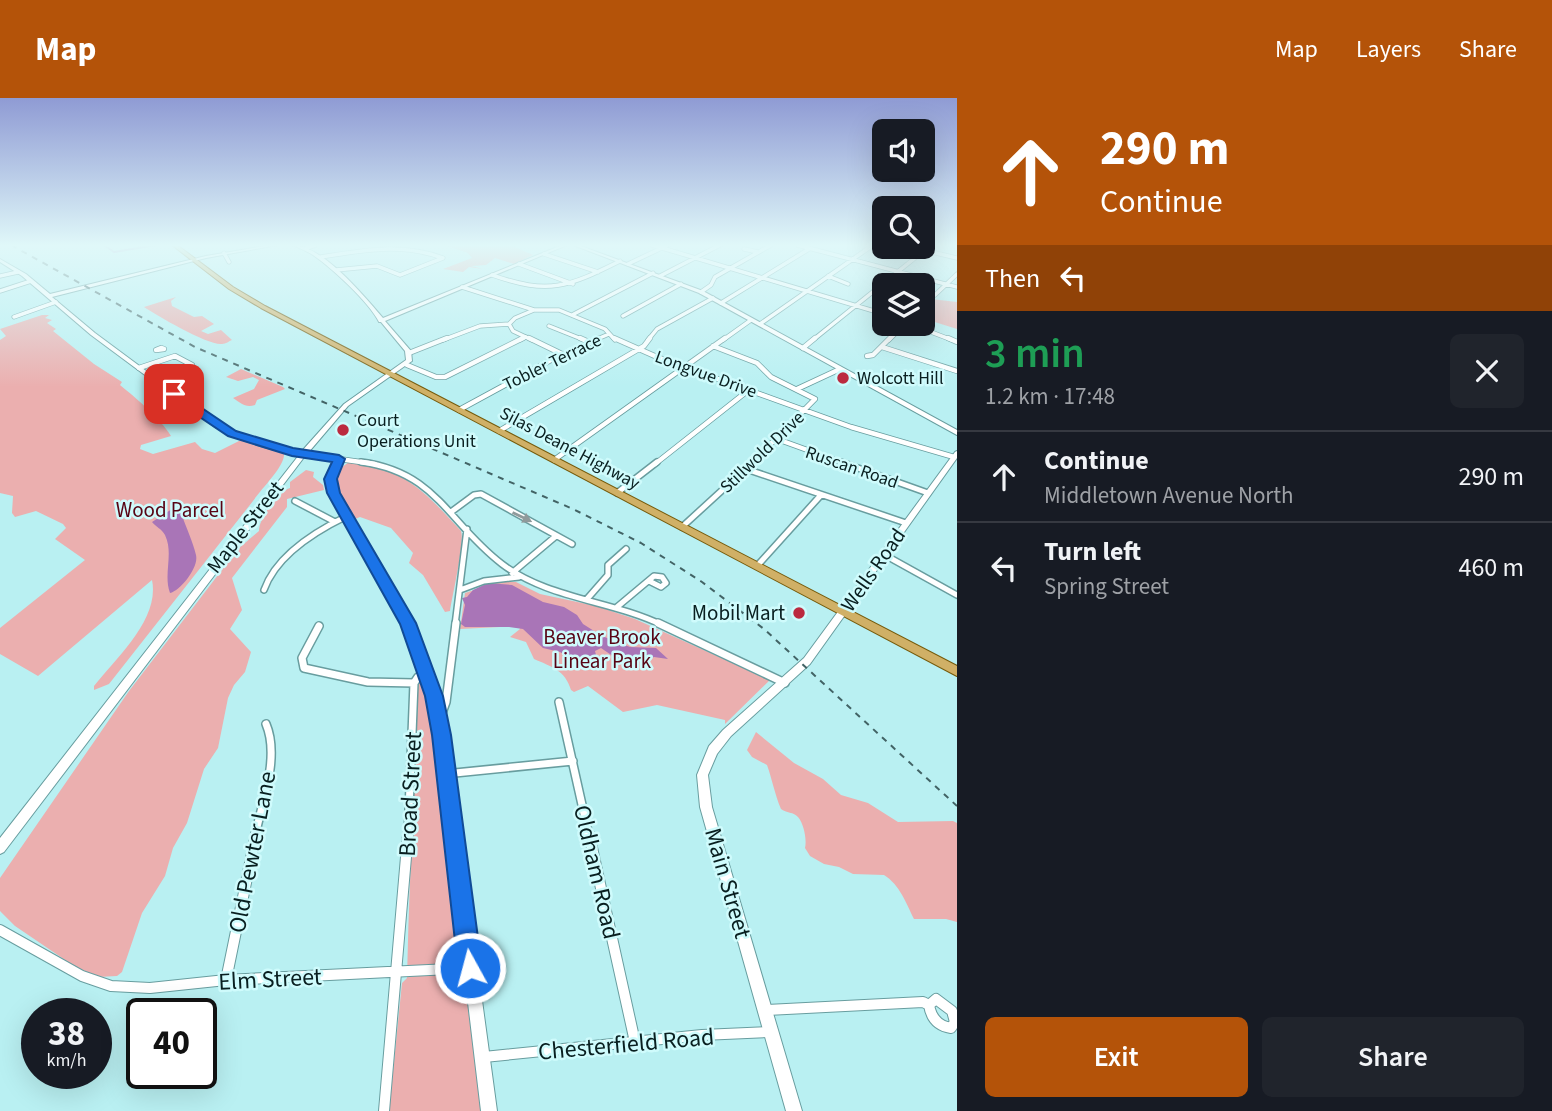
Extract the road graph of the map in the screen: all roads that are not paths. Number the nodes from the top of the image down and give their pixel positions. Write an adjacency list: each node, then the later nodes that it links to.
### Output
1 (45, 292): 16 (street)
2 (64, 292): 16 (street)
3 (240, 292): 52 (main road, Silas Deane Highway)
4 (355, 292): 27 (street)
5 (449, 292): 27 (street)
6 (475, 292): 21 (street, Longvue Drive)
7 (616, 292): 23 (street)
8 (666, 292): 24 (street)
9 (701, 292): 17 (street)
10 (739, 292): 19 (street)
11 (805, 292): 29 (street)
12 (811, 292): 20 (street)
13 (938, 292): 15 (street)
14 (872, 293): 20 (street)
15 (935, 295)
16 (49, 296): 18 (street)
17 (712, 298): 19 (street); 40 (street)
18 (56, 302): 25 (street); 49 (street)
19 (721, 303): 26 (street)
20 (856, 306): 22 (street); 39 (street)
21 (534, 310): 23 (street, Longvue Drive); 28 (street)
22 (872, 311)
23 (572, 315): 31 (street, Longvue Drive)
24 (623, 316)
25 (14, 317)
26 (751, 320): 29 (street); 37 (street)
27 (381, 321): 42 (street)
28 (509, 324): 34 (street); 42 (street)
29 (760, 324): 39 (street)
30 (549, 326): 36 (street)
31 (609, 334): 36 (street, Tobler Terrace); 40 (street, Longvue Drive)
32 (935, 334): 35 (street)
33 (893, 336): 38 (street)
34 (526, 338): 43 (street); 47 (street)
35 (957, 342)
36 (591, 343): 43 (street, Tobler Terrace)
37 (713, 346): 48 (street); 54 (street, Stillwold Drive)
38 (882, 347): 45 (street); 51 (street)
39 (803, 348): 50 (street)
40 (639, 349): 48 (street, Longvue Drive); 57 (street)
41 (163, 350): 44 (street)
42 (409, 353): 47 (street)
43 (564, 355): 56 (street, Tobler Terrace)
44 (175, 356): 46 (street); 49 (street)
45 (867, 356)
46 (192, 365)
47 (407, 365): 52 (street, Maple Street)
48 (686, 367): 53 (street, Longvue Drive); 63 (street)
49 (139, 368): 60 (street)
50 (840, 369): 54 (street); 58 (street)
51 (957, 371)
52 (391, 374): 56 (main road, Silas Deane Highway); 60 (street, Maple Street)
53 (750, 389): 55 (street, Longvue Drive); 65 (street)
54 (797, 389): 55 (street, Stillwold Drive)
55 (806, 409): 59 (street, Stillwold Drive); 61 (street, Longvue Drive)
56 (458, 410): 57 (main road, Silas Deane Highway)
57 (499, 431): 63 (main road, Silas Deane Highway)
58 (957, 433)
59 (777, 439): 64 (street, Stillwold Drive); 66 (street, Ruscan Road)
60 (303, 454): 62 (street); 99 (street, Maple Street)
61 (956, 455): 66 (street, Wells Road)
62 (339, 459): 69 (street); 70 (street, Broad Street)
63 (554, 460): 65 (main road, Silas Deane Highway)
64 (746, 469): 67 (street); 73 (street, Stillwold Drive)
65 (617, 493): 73 (main road, Silas Deane Highway)
66 (928, 493): 72 (street, Wells Road)
67 (821, 495): 72 (street); 79 (street)
68 (295, 501): 71 (street)
69 (451, 512): 74 (street); 75 (street, one-way to 75)
70 (347, 516): 71 (street); 91 (street, Broad Street)
71 (335, 522): 83 (street)
72 (906, 523): 78 (street, Wells Road)
73 (682, 527): 79 (main road, Silas Deane Highway)
74 (467, 529): 80 (street); 84 (street)
75 (556, 536): 76 (street); 80 (street)
76 (572, 544)
77 (626, 549): 86 (street)
78 (883, 554): 85 (street); 88 (street, Wells Road)
79 (757, 566): 88 (main road, Silas Deane Highway)
80 (512, 573): 81 (street)
81 (519, 577): 84 (street); 86 (street)
82 (651, 582): 87 (street)
83 (264, 590)
84 (460, 590): 95 (street)
85 (957, 595)
86 (587, 599): 87 (street)
87 (617, 607): 93 (street)
88 (843, 611): 90 (main road, Silas Deane Highway); 93 (street, Wells Road)
89 (318, 626): 92 (street)
90 (957, 671)
91 (428, 674): 92 (street); 95 (street, Broad Street)
92 (414, 683): 102 (street, Broad Street)
93 (785, 683): 105 (street, Main Street)
94 (559, 702): 97 (street, Oldham Road)
95 (439, 720): 98 (street, Broad Street)
96 (266, 724): 103 (street, Old Pewter Lane)
97 (573, 761): 98 (street); 107 (street, Oldham Road)
98 (446, 774): 101 (street, Broad Street)
99 (0, 848)
100 (0, 930): 103 (street, Elm Street)
101 (470, 968): 102 (street, Elm Street); 108 (street, Broad Street)
102 (398, 973): 103 (street, Elm Street); 109 (street, Broad Street)
103 (226, 980)
104 (929, 1005): 105 (street)
105 (765, 1011): 106 (street, Main Street)
106 (771, 1032): 107 (street, Chesterfield Road); 111 (street, Main Street)
107 (635, 1042): 108 (street, Chesterfield Road)
108 (481, 1058): 110 (street, Broad Street)
109 (384, 1111)
110 (489, 1111)
111 (794, 1111)

